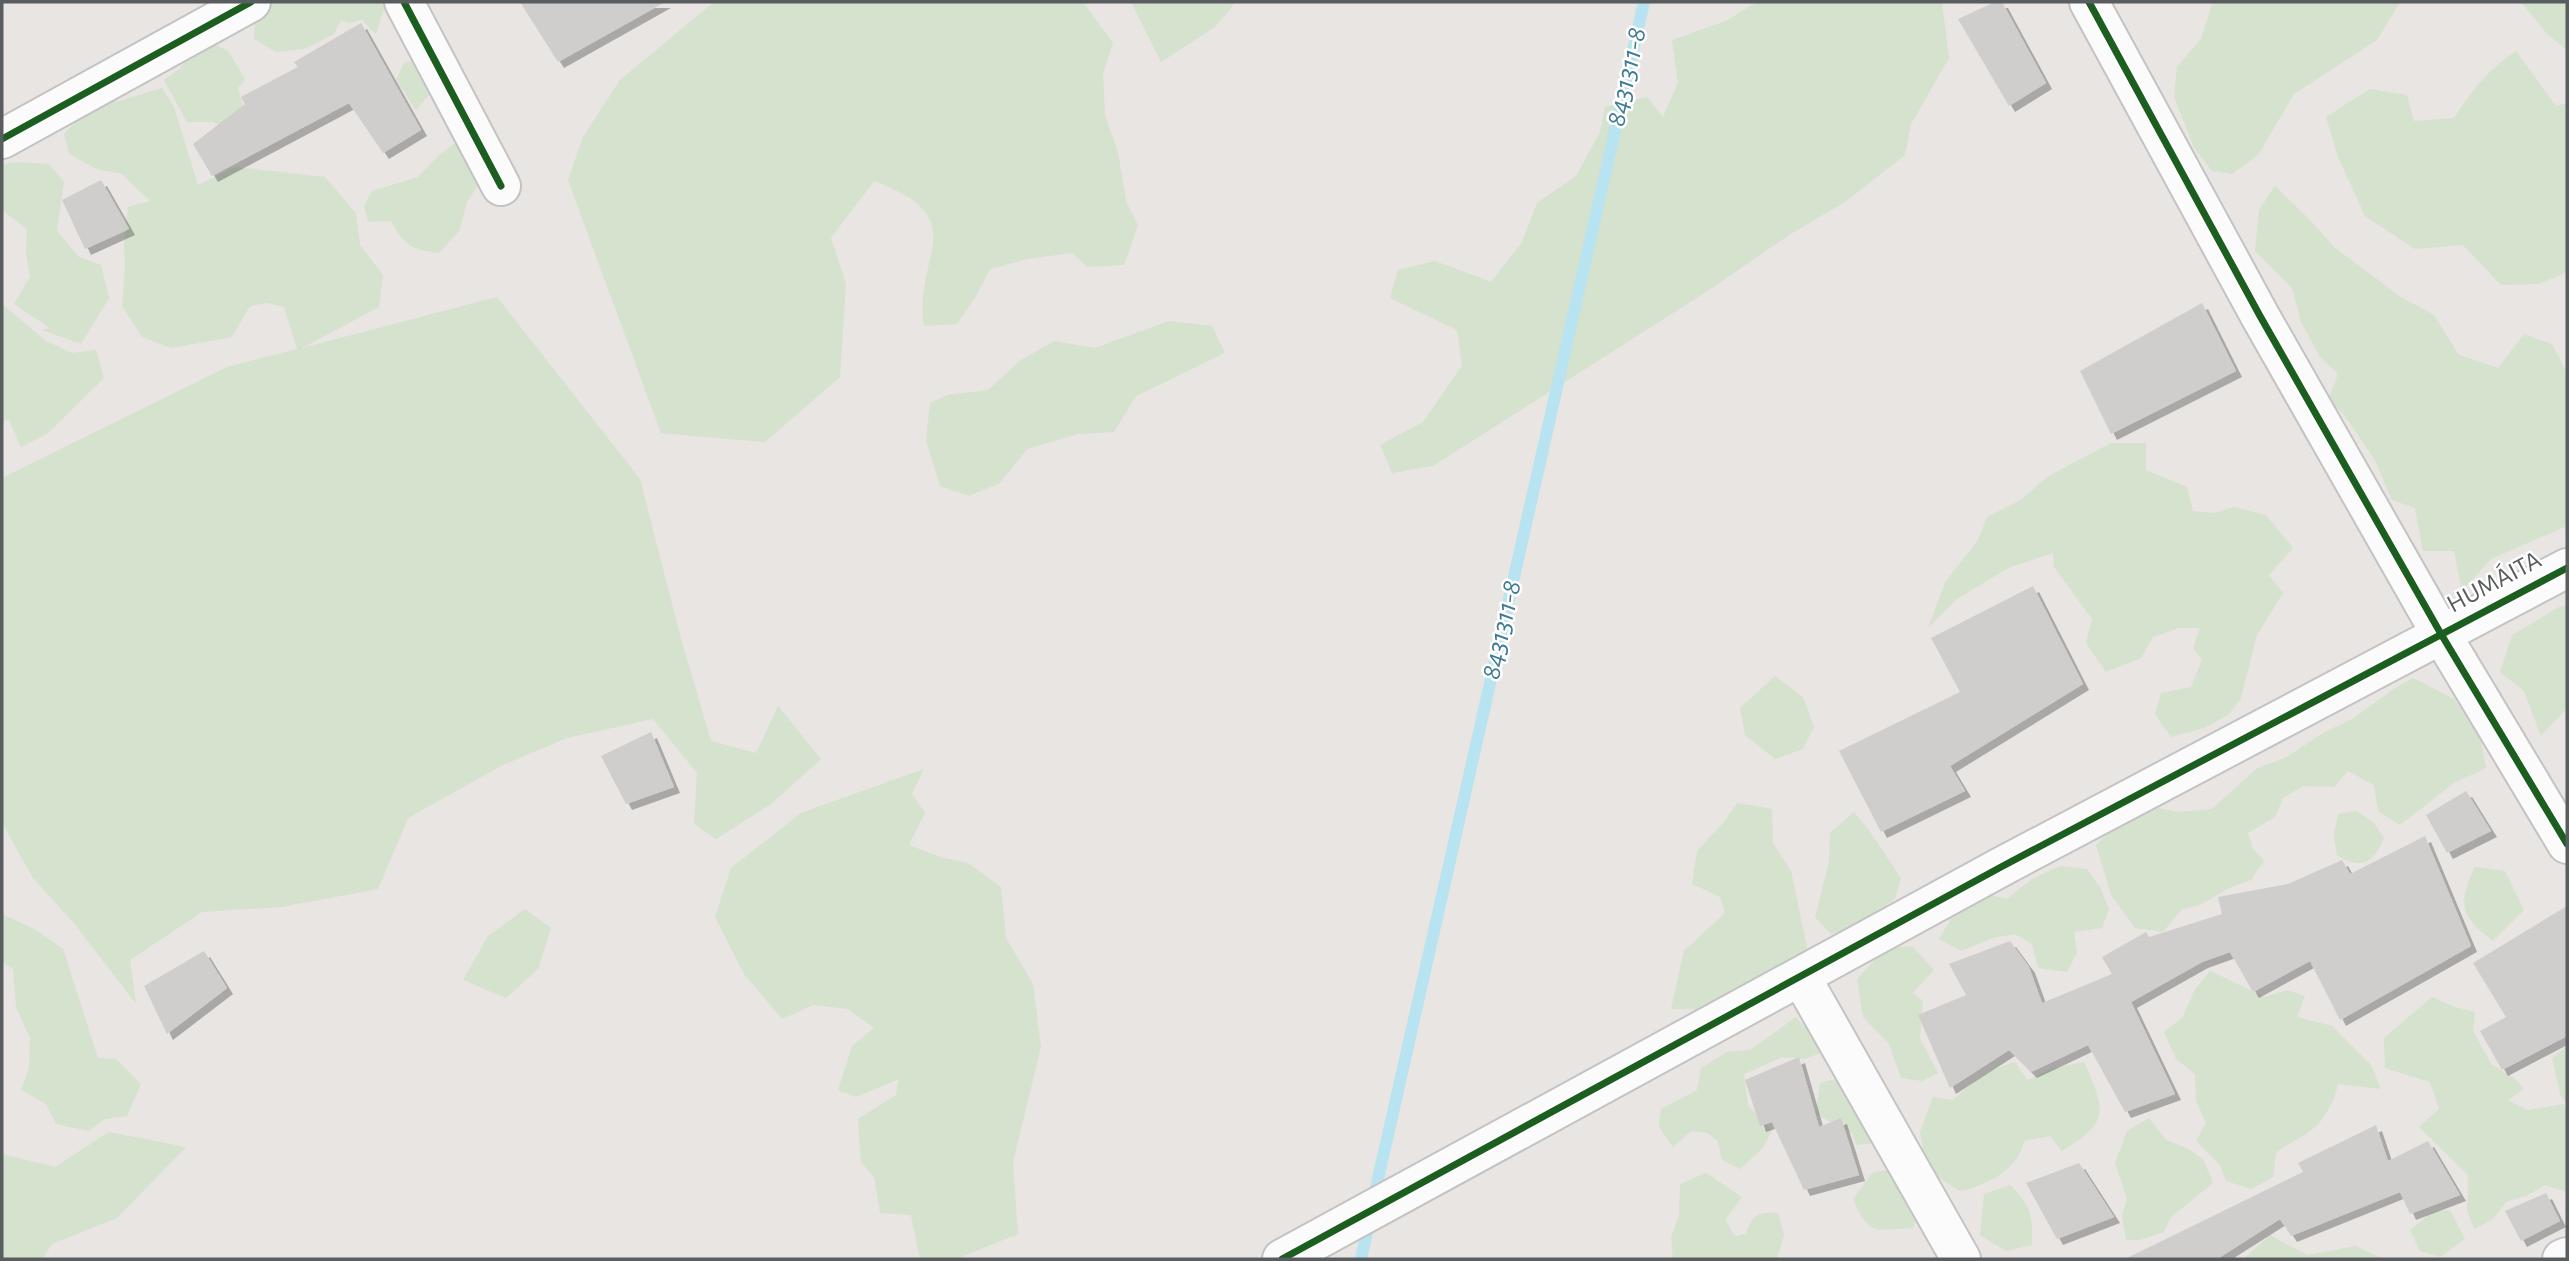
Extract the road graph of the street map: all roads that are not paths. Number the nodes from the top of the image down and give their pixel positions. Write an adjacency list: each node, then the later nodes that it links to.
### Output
1 (251, 2): 4 (street)
2 (404, 2): 5 (street)
3 (2089, 2): 7 (street)
4 (2, 139)
5 (501, 186)
6 (2567, 568): 7 (street, HUMÁITA)
7 (2441, 634): 8 (street); 9 (street, HUMÁITA)
8 (2567, 844)
9 (1801, 977): 11 (street, HUMÁITA); 12 (street)
10 (2567, 1256): 13 (street)
11 (1282, 1259)
12 (1961, 1259)
13 (2562, 1259)

